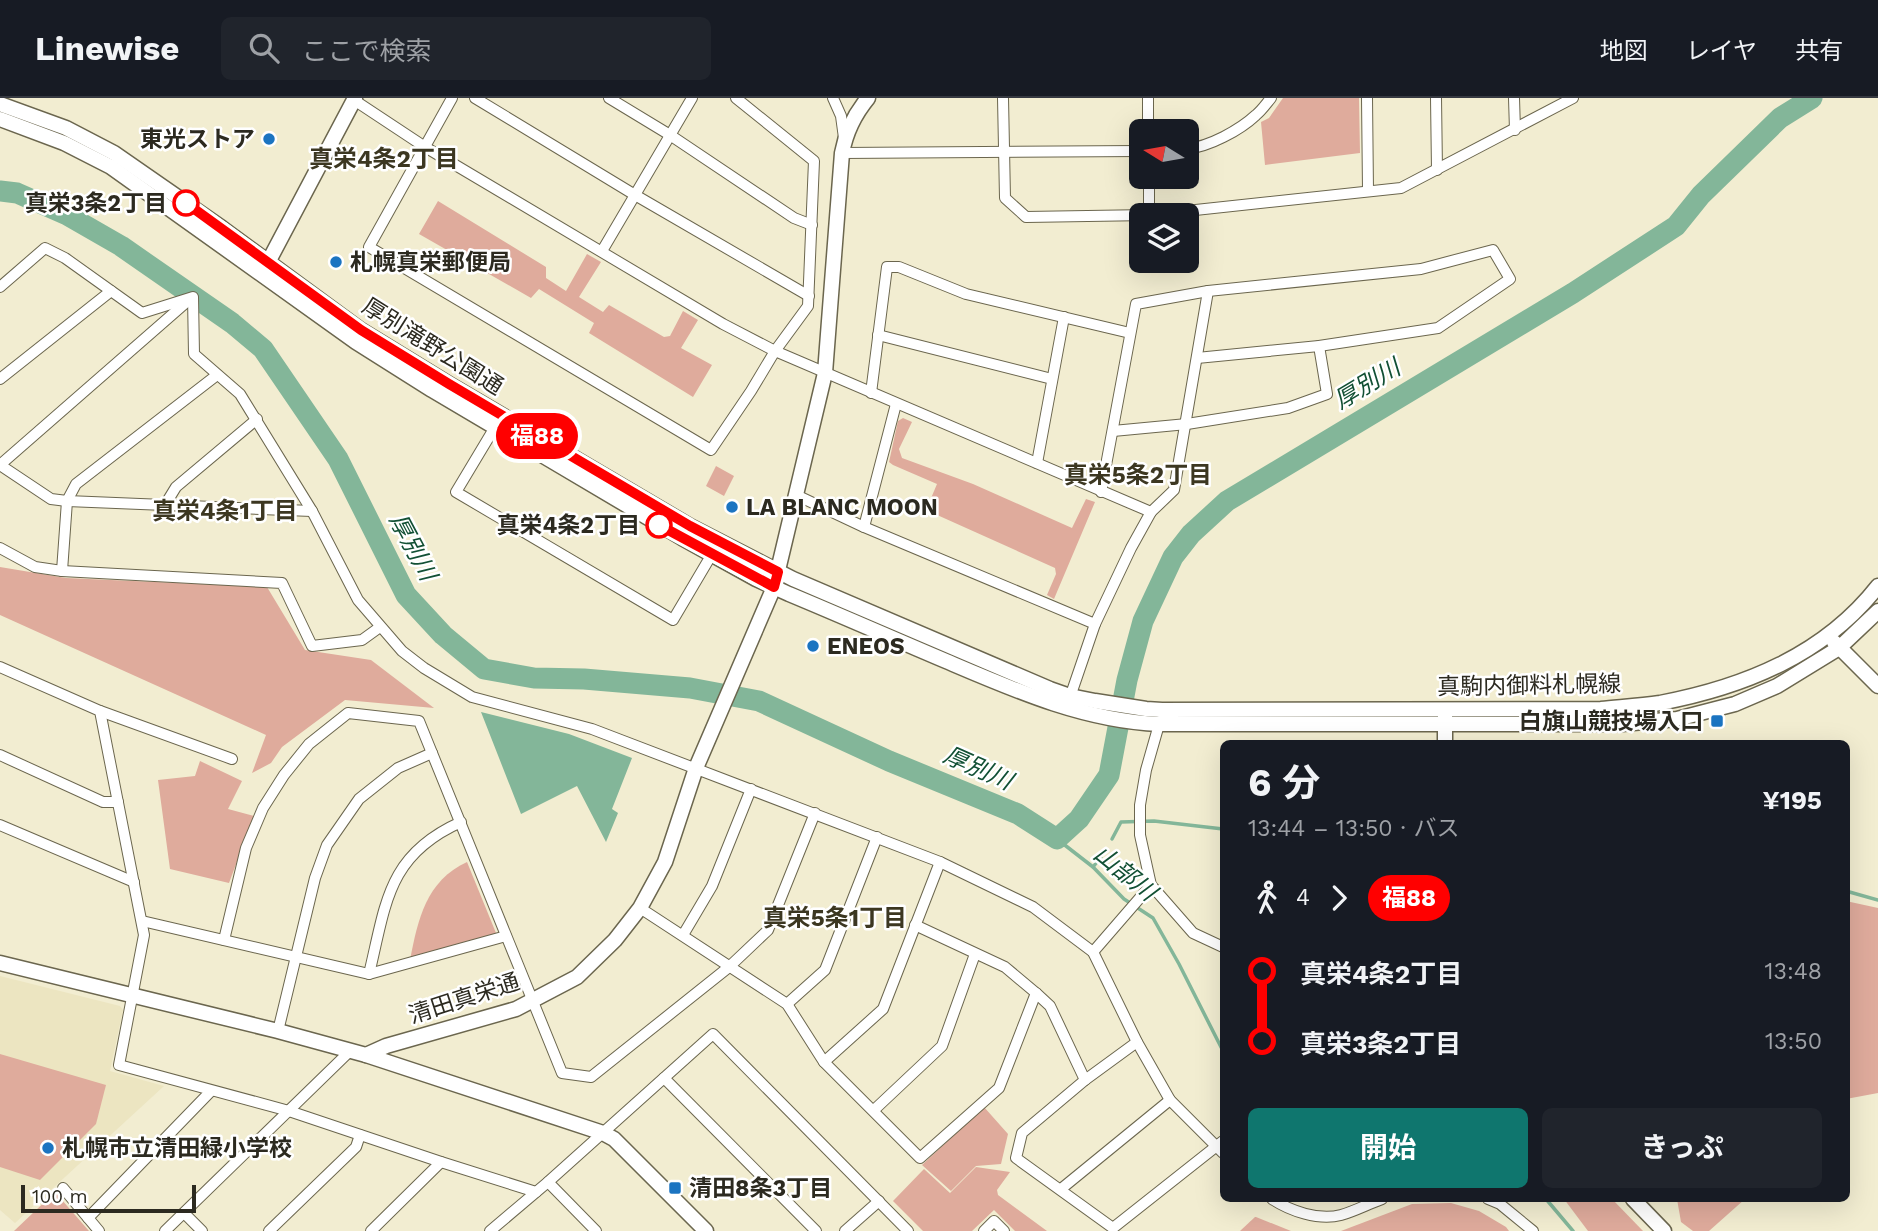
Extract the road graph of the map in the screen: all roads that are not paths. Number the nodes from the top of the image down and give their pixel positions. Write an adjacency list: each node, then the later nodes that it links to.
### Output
1 (452, 98): 23 (street)
2 (475, 98): 28 (street)
3 (609, 98): 20 (street)
4 (692, 98): 20 (street)
5 (736, 98): 31 (street)
6 (833, 98): 21 (street)
7 (868, 98): 21 (main road)
8 (1003, 98): 25 (street)
9 (1148, 98): 18 (street)
10 (1271, 98): 22 (street)
11 (1367, 98): 27 (street)
12 (1436, 98): 26 (street)
13 (1514, 98): 19 (street)
14 (1573, 98): 19 (street)
15 (354, 99): 23 (street); 33 (main road)
16 (0, 104): 33 (main road, 厚別滝野公園通)
17 (0, 119): 33 (main road, 厚別滝野公園通)
18 (1148, 119)
19 (1515, 130): 26 (street)
20 (670, 135): 28 (street); 31 (street)
21 (843, 146): 25 (street); 45 (main road, 清田真栄通)
22 (1199, 146)
23 (425, 147): 32 (street); 43 (street)
24 (1129, 151): 25 (street)
25 (1005, 152): 30 (street)
26 (1437, 170): 27 (street)
27 (1368, 190): 29 (street)
28 (635, 195): 32 (street); 37 (street)
29 (1199, 209)
30 (1129, 215)
31 (812, 225): 37 (street)
32 (602, 251): 43 (street)
33 (265, 268): 53 (main road, 厚別滝野公園通); 67 (main road, 厚別滝野公園通)
34 (0, 287): 35 (street)
35 (111, 291): 38 (street); 47 (street)
36 (1208, 291): 40 (street); 42 (street); 44 (street)
37 (809, 296): 43 (street)
38 (193, 297): 46 (street); 56 (street)
39 (1064, 317): 40 (street); 41 (street); 48 (street)
40 (1130, 333): 54 (street)
41 (878, 335): 48 (street); 49 (street)
42 (1320, 346): 44 (street); 52 (street)
43 (775, 351): 45 (street)
44 (1198, 358): 52 (street)
45 (825, 373): 49 (street); 58 (main road, 清田真栄通)
46 (217, 375): 51 (street); 59 (street)
47 (0, 379)
48 (1052, 379): 55 (street)
49 (871, 393): 50 (street)
50 (896, 404): 55 (street); 63 (street)
51 (257, 419): 60 (street); 61 (street)
52 (1186, 424): 54 (street); 62 (street)
53 (495, 427): 65 (main road, 厚別滝野公園通); 65 (street)
54 (1113, 431): 57 (street)
55 (1037, 463): 57 (street)
56 (0, 465): 59 (street)
57 (1101, 492): 62 (street)
58 (796, 495): 63 (street); 67 (main road, 清田真栄通)
59 (67, 501): 60 (street); 66 (street)
60 (165, 505): 61 (street)
61 (312, 511): 72 (street)
62 (1151, 512): 71 (street)
63 (864, 527): 71 (street)
64 (0, 548): 66 (street)
65 (712, 554): 69 (main road, 厚別滝野公園通)
66 (62, 571): 72 (street)
67 (778, 572): 69 (main road, 清田真栄通); 77 (main road, 厚別滝野公園通)
68 (1878, 586): 73 (main road, 真駒内御料札幌線)
69 (774, 587): 77 (main road, 厚別滝野公園通); 85 (main road, 清田真栄通)
70 (1878, 611): 74 (main road, 真駒内御料札幌線)
71 (1095, 624): 77 (street)
72 (380, 627): 85 (street)
73 (1828, 636): 74 (main road); 80 (main road, 真駒内御料札幌線)
74 (1839, 648): 76 (main road); 80 (main road, 真駒内御料札幌線)
75 (0, 667): 78 (street)
76 (1878, 687)
77 (1069, 702): 79 (main road, 真駒内御料札幌線)
78 (100, 711): 84 (street); 87 (street)
79 (1153, 716): 80 (main road, 真駒内御料札幌線); 94 (street)
80 (1445, 717): 81 (main road)
81 (1445, 740)
82 (432, 753): 89 (street); 100 (street); 104 (street)
83 (0, 755): 87 (street)
84 (232, 759)
85 (696, 768): 86 (street); 95 (main road, 清田真栄通)
86 (751, 789): 88 (street); 98 (street)
87 (118, 802): 93 (street)
88 (815, 813): 91 (street); 106 (street)
89 (461, 822): 99 (street); 107 (street)
90 (0, 825): 93 (street)
91 (877, 837): 92 (street); 111 (street)
92 (940, 862): 97 (street); 102 (street)
93 (134, 882): 96 (street)
94 (1148, 888): 101 (street); 102 (street)
95 (640, 908): 98 (street); 110 (main road, 清田真栄通)
96 (142, 921): 100 (street); 109 (street)
97 (915, 925): 103 (street); 116 (street)
98 (683, 935): 106 (street)
99 (506, 936): 107 (street); 110 (street)
100 (224, 940): 104 (street)
101 (1220, 946)
102 (1093, 952): 113 (street)
103 (975, 954): 108 (street); 121 (street)
104 (295, 958): 107 (street); 112 (street)
105 (0, 962): 109 (main road)
106 (729, 967): 110 (street); 111 (street)
107 (369, 974)
108 (1036, 993): 118 (street); 121 (street)
109 (133, 995): 112 (main road); 119 (street)
110 (533, 1001): 115 (main road, 清田真栄通)
111 (787, 1004): 116 (street)
112 (278, 1031): 114 (main road)
113 (1137, 1042): 118 (street); 120 (street)
114 (349, 1052): 115 (main road); 122 (street)
115 (366, 1055): 123 (main road)
116 (824, 1062): 121 (street)
117 (664, 1078): 123 (street); 132 (street); 147 (street)
118 (1085, 1080): 130 (street)
119 (211, 1091): 122 (street); 138 (street)
120 (1170, 1100): 125 (street); 130 (street)
121 (874, 1110)
122 (289, 1111): 124 (street); 137 (street)
123 (603, 1133): 128 (street); 146 (main road)
124 (360, 1135): 127 (street); 143 (street)
125 (1220, 1146)
126 (1220, 1148): 130 (street)
127 (441, 1162): 131 (street); 144 (street)
128 (548, 1182): 131 (street); 145 (street)
129 (63, 1188): 138 (street)
130 (1060, 1189)
131 (536, 1192): 139 (street)
132 (879, 1202): 148 (street); 149 (street)
133 (1277, 1202): 134 (street)
134 (1374, 1202)
135 (1495, 1202): 152 (street)
136 (1636, 1202): 153 (main road)
137 (184, 1213): 141 (street); 142 (street)
138 (88, 1218): 140 (street)
139 (493, 1230)
140 (99, 1231)
141 (165, 1231)
142 (202, 1231)
143 (269, 1231)
144 (371, 1231)
145 (596, 1231)
146 (706, 1231)
147 (816, 1231)
148 (845, 1231)
149 (908, 1231)
150 (984, 1231): 151 (street)
151 (1004, 1231)
152 (1533, 1231)
153 (1664, 1231)

